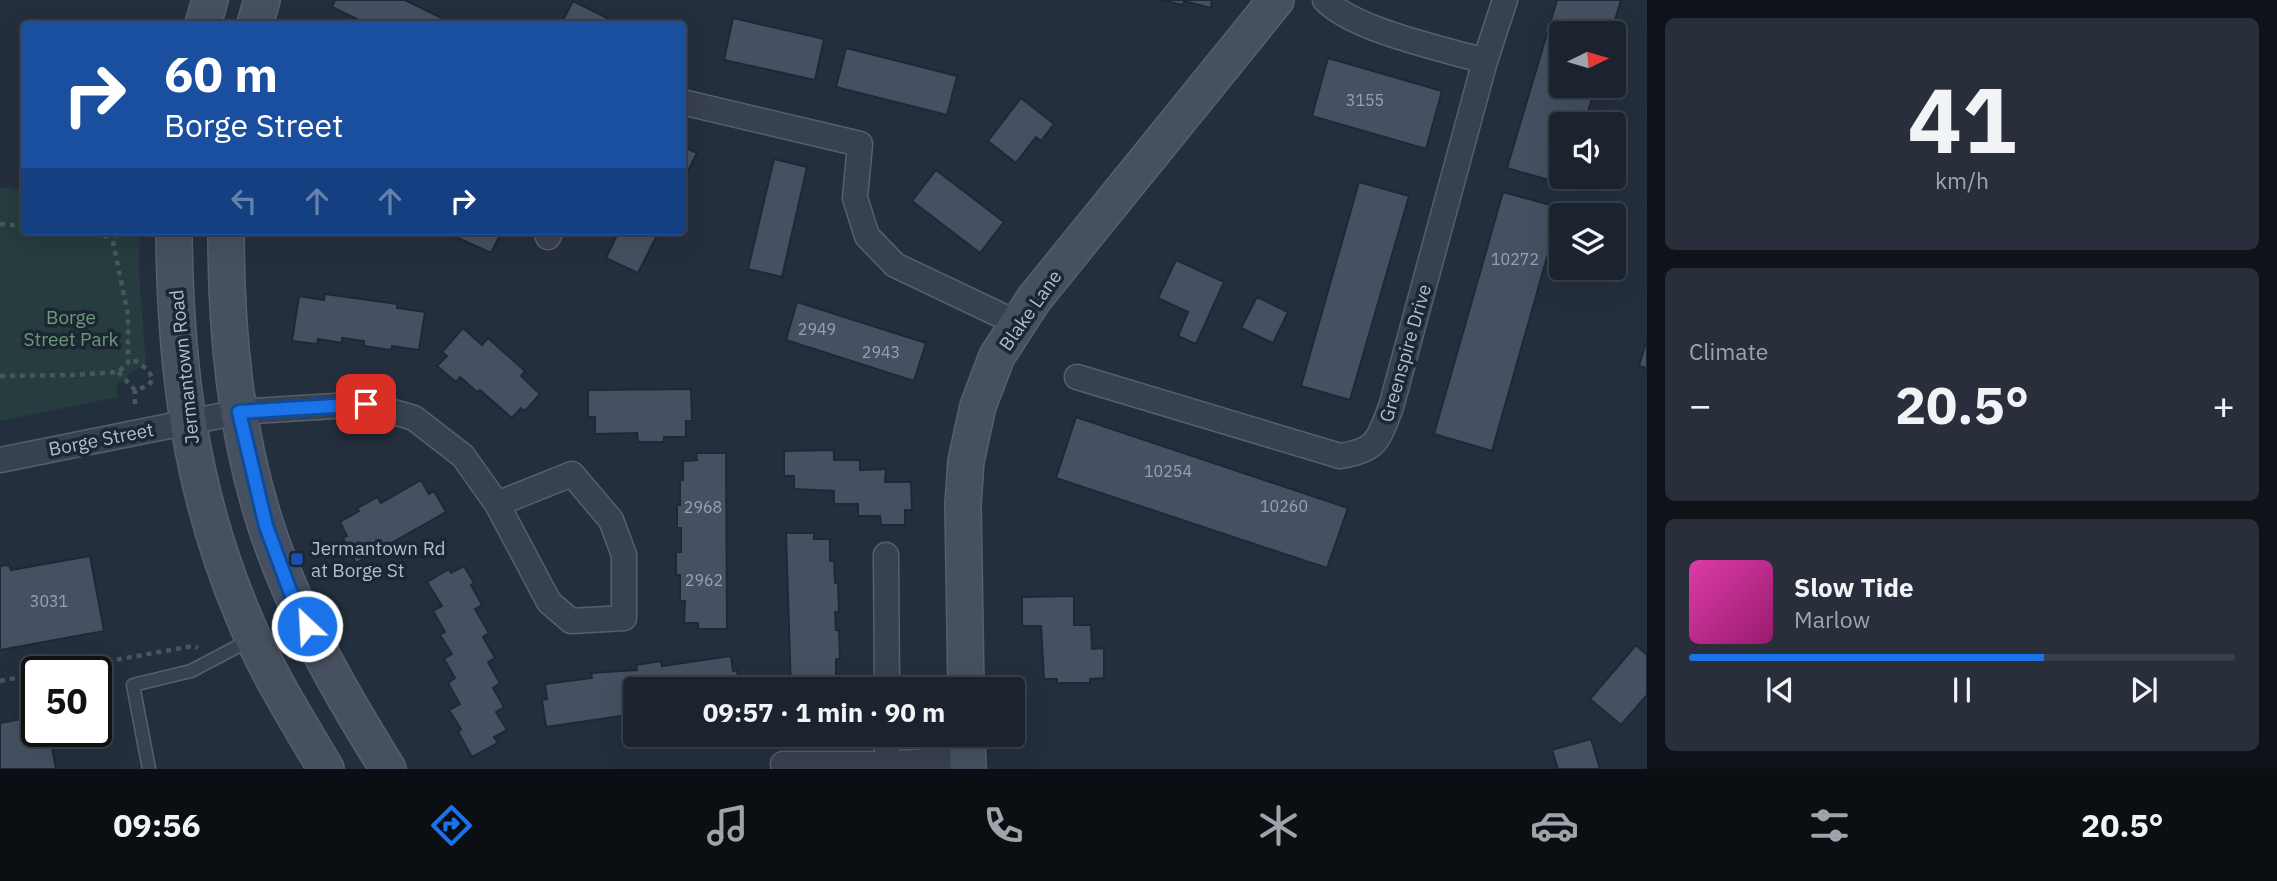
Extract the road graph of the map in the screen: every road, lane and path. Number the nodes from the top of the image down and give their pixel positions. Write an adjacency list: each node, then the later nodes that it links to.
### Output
1 (210, 0): 6 (main road)
2 (262, 0): 7 (main road)
3 (1276, 0): 17 (main road, Blake Lane)
4 (1325, 0): 8 (street)
5 (1504, 0): 8 (street, Greenspire Drive)
6 (204, 21)
7 (256, 21)
8 (1485, 61): 21 (street, Greenspire Drive)
9 (686, 103): 17 (street)
10 (0, 224): 11 (path)
11 (21, 226)
12 (97, 235): 16 (path)
13 (117, 235): 16 (path)
14 (174, 235): 25 (main road, Jermantown Road)
15 (226, 235): 24 (main road)
16 (113, 237): 18 (path)
17 (1017, 323): 34 (main road, Blake Lane)
18 (128, 363): 19 (path); 22 (path)
19 (118, 372): 20 (path); 22 (path)
20 (0, 376)
21 (1077, 377)
22 (135, 390): 23 (path)
23 (135, 404)
24 (239, 412): 25 (street, Borge Street); 27 (street, Borge Street); 42 (main road)
25 (187, 422): 26 (street, Borge Street); 29 (main road, Jermantown Road)
26 (0, 460)
27 (497, 504): 27 (street, Borge Street)
28 (886, 555): 33 (street)
29 (253, 638): 30 (lane); 41 (main road, Jermantown Road)
30 (219, 656): 31 (path); 40 (lane)
31 (112, 661)
32 (21, 677): 35 (path)
33 (887, 677)
34 (966, 677)
35 (0, 681)
36 (887, 747): 39 (street)
37 (967, 754): 39 (street)
38 (783, 764): 39 (street)
39 (887, 764)
40 (149, 769)
41 (326, 769)
42 (388, 769)

